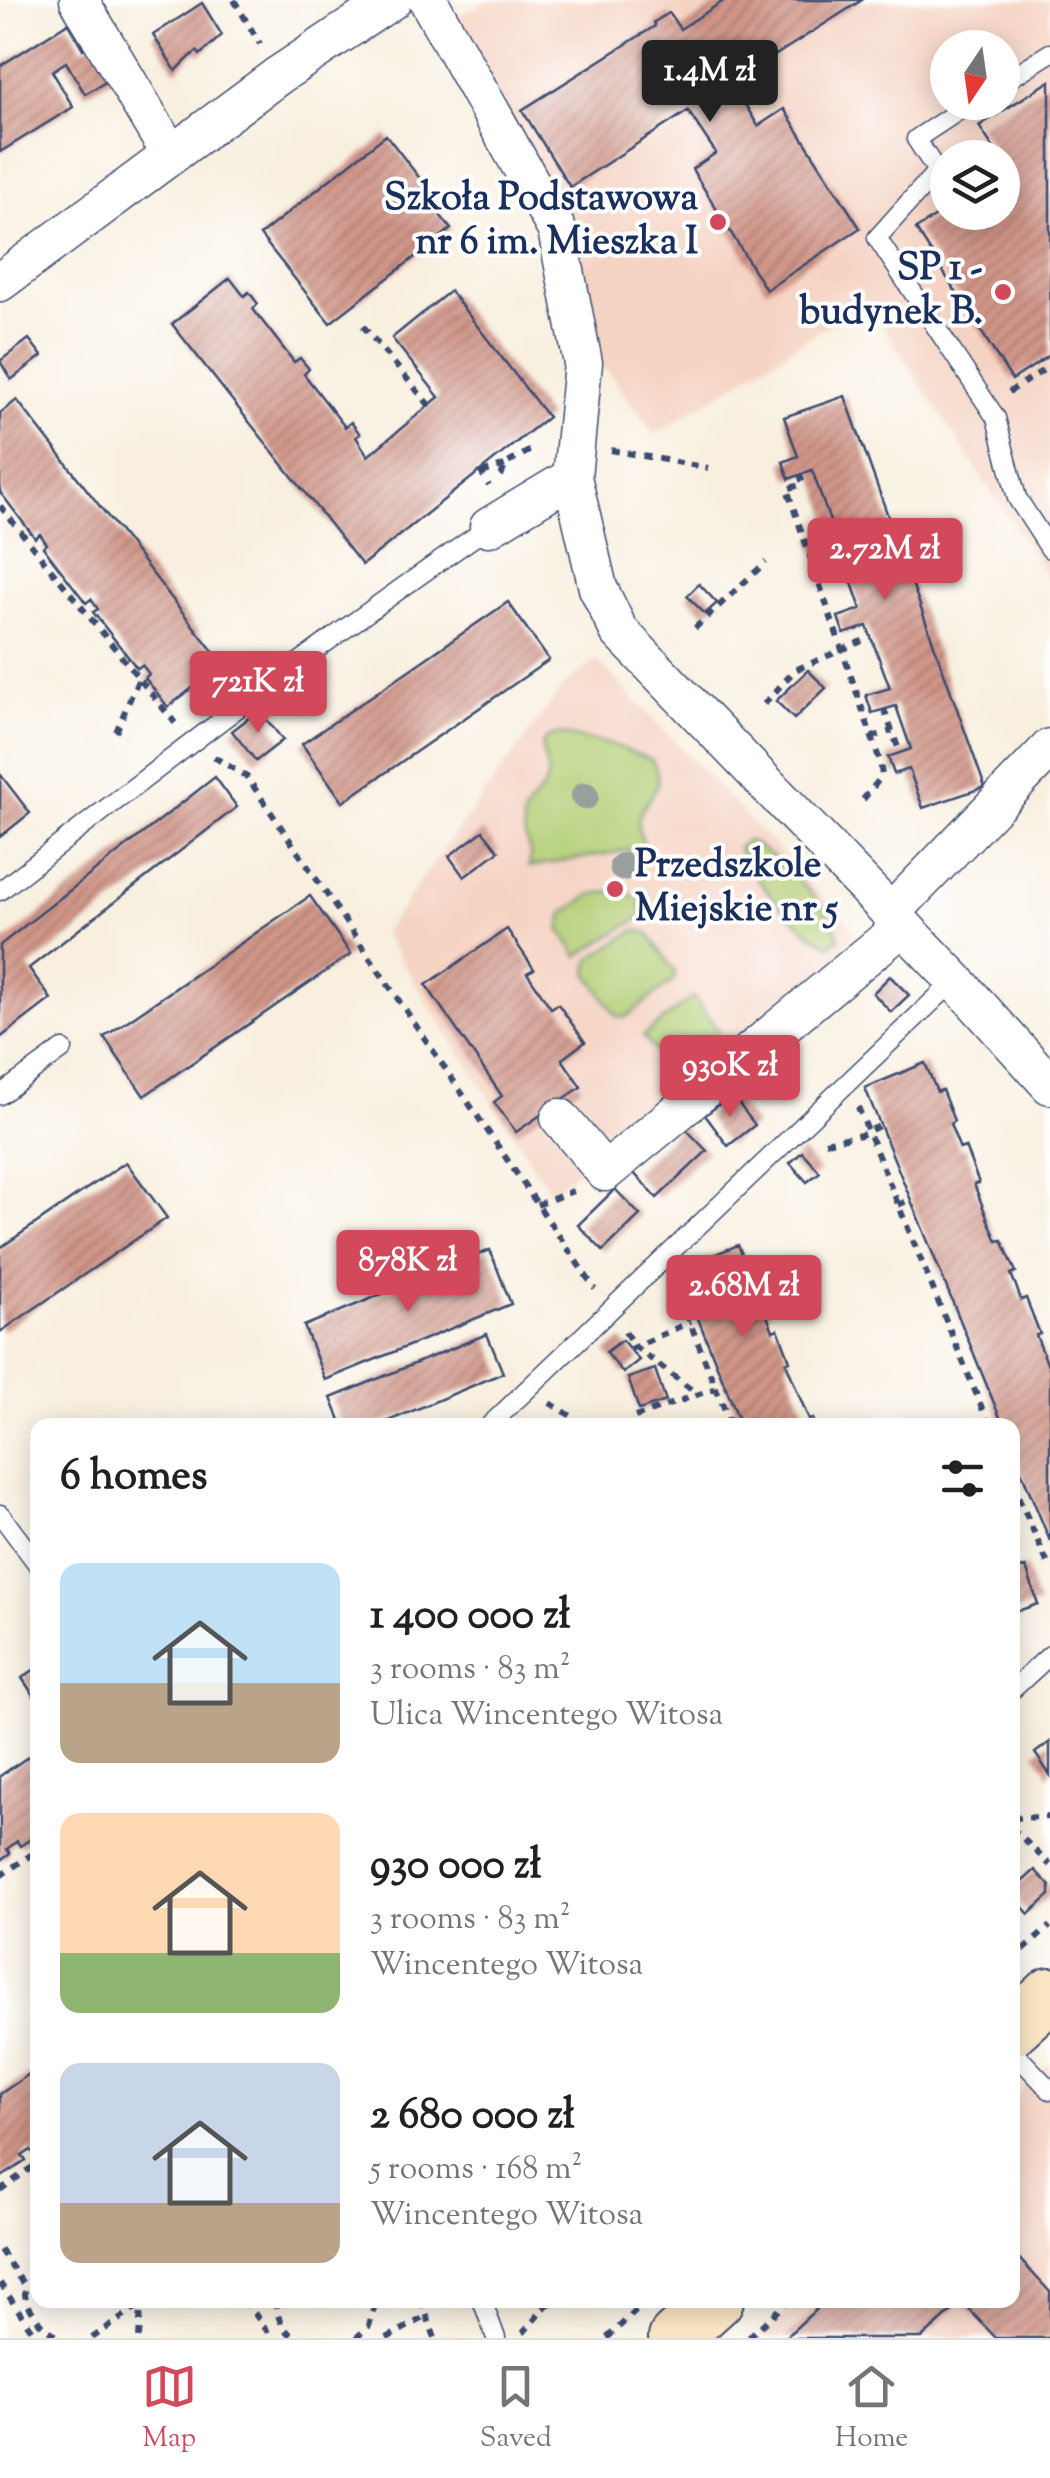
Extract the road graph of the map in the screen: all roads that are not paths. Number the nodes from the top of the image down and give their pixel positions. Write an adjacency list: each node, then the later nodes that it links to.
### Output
1 (79, 0): 7 (street)
2 (392, 0): 7 (street)
3 (428, 0): 9 (street)
4 (1050, 52): 5 (lane)
5 (1020, 71)
6 (944, 120): 11 (lane)
7 (171, 156): 8 (street)
8 (0, 282)
9 (574, 457): 10 (street); 14 (street)
10 (490, 511): 13 (lane)
11 (1050, 549)
12 (1050, 748): 14 (street)
13 (0, 891)
14 (897, 920): 15 (street); 19 (street)
15 (955, 980): 17 (street); 20 (lane)
16 (63, 1049): 18 (lane)
17 (1050, 1085)
18 (0, 1095)
19 (560, 1118)
20 (497, 1418)
21 (0, 1514): 22 (lane)
22 (30, 1554)
23 (1050, 1655): 24 (lane)
24 (1020, 1683)
25 (1050, 1994): 26 (street)
26 (1020, 2022)
27 (1020, 2058): 28 (lane)
28 (1050, 2090)
29 (485, 2308): 32 (lane)
30 (696, 2308): 31 (street)
31 (657, 2323)
32 (496, 2338)

